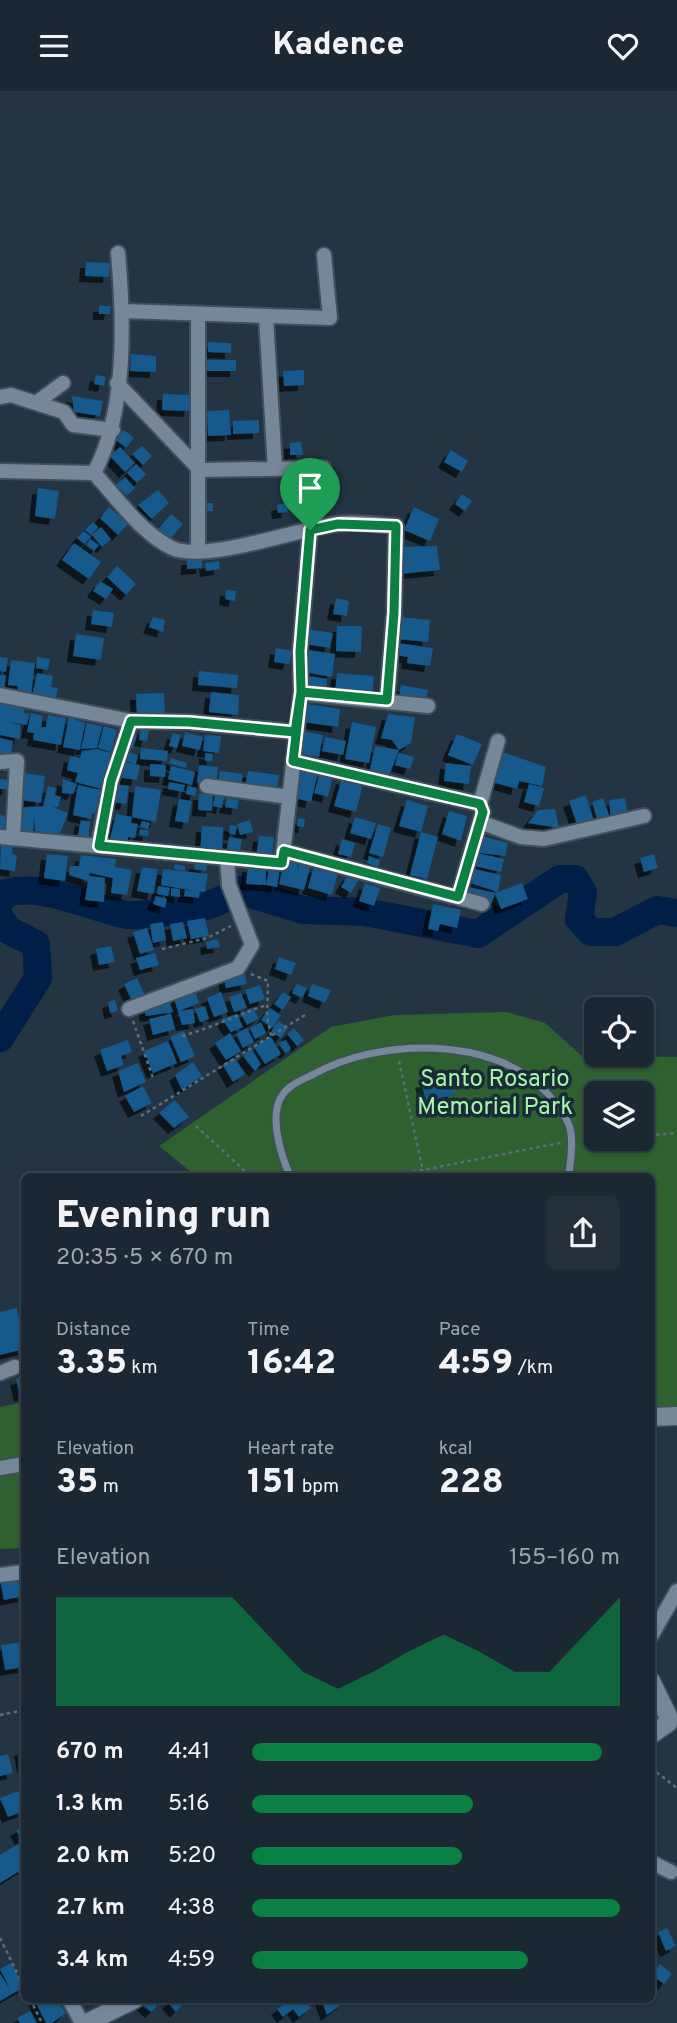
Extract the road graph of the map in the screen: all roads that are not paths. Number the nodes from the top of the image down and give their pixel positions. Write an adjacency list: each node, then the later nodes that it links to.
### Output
1 (117, 253): 3 (street)
2 (324, 255): 5 (street)
3 (123, 311): 4 (street); 7 (street)
4 (198, 314): 5 (street); 13 (street)
5 (266, 317): 11 (street)
6 (64, 383): 9 (street)
7 (117, 383): 10 (street); 13 (street)
8 (0, 397): 9 (street)
9 (36, 403): 10 (street)
10 (113, 430): 15 (street)
11 (275, 468): 12 (street); 13 (street)
12 (324, 468)
13 (200, 470): 17 (street)
14 (0, 471): 15 (street)
15 (94, 473): 17 (street)
16 (310, 530): 17 (street); 18 (street); 20 (street)
17 (198, 551)
18 (301, 692): 20 (street); 23 (street)
19 (0, 695): 22 (street)
20 (387, 700): 21 (street)
21 (428, 706)
22 (131, 721): 23 (street); 33 (street)
23 (295, 732): 25 (street)
24 (498, 741): 29 (street)
25 (293, 761): 28 (street); 29 (street)
26 (0, 762): 32 (street)
27 (207, 786): 28 (street)
28 (289, 797): 34 (street)
29 (480, 804): 31 (street)
30 (644, 817): 31 (street)
31 (480, 823): 36 (street)
32 (7, 838): 33 (street)
33 (99, 846): 35 (street)
34 (284, 851): 35 (street); 36 (street)
35 (227, 860): 38 (street)
36 (458, 897): 37 (street)
37 (482, 904)
38 (129, 1009)
39 (289, 1173): 40 (lane)
40 (569, 1173)
41 (20, 1366): 42 (street)
42 (0, 1373)
43 (677, 1416): 44 (street)
44 (655, 1417)
45 (21, 1464): 46 (street)
46 (0, 1468)
47 (21, 1572): 48 (street)
48 (0, 1575)
49 (677, 1591): 50 (street)
50 (655, 1629)
51 (655, 1689): 52 (street)
52 (655, 1733)
53 (655, 1864): 54 (street)
54 (671, 1872)
55 (71, 2003): 57 (street)
56 (127, 2003): 58 (street)
57 (82, 2023)
58 (87, 2023)

